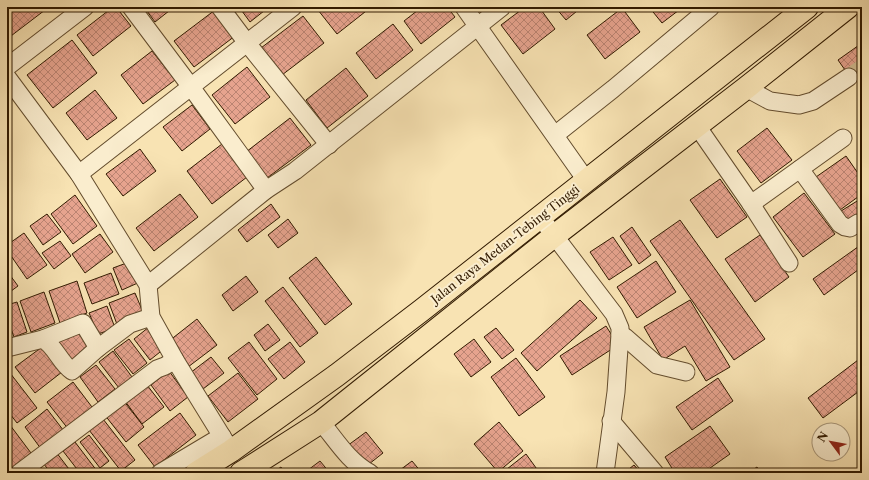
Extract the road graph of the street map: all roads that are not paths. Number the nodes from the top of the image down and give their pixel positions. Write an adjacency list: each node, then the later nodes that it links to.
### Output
1 (85, 7): 14 (street)
2 (131, 7): 17 (street)
3 (220, 7): 13 (street)
4 (293, 7): 13 (street)
5 (464, 7): 11 (street)
6 (502, 7): 11 (street)
7 (711, 7): 20 (street)
8 (797, 7): 12 (highway)
9 (807, 7): 12 (highway, Jalan Raya Medan-Tebing Tinggi)
10 (848, 7): 18 (highway, Jalan Raya Medan-Tebing Tinggi)
11 (478, 26): 20 (street); 22 (street)
12 (780, 28): 25 (highway, Jalan Raya Medan-Tebing Tinggi)
13 (247, 43): 17 (street); 22 (street)
14 (7, 67)
15 (7, 77): 24 (street)
16 (849, 77): 18 (street)
17 (191, 87): 24 (street); 26 (street)
18 (746, 88): 19 (highway, Jalan Raya Medan-Tebing Tinggi)
19 (697, 126): 27 (street); 30 (highway, Jalan Raya Medan-Tebing Tinggi)
20 (555, 134): 25 (street)
21 (843, 138): 23 (street)
22 (329, 144): 26 (street)
23 (800, 169): 27 (street); 29 (street)
24 (79, 174): 32 (street)
25 (586, 180): 28 (highway, Jalan Raya Medan-Tebing Tinggi)
26 (266, 190): 32 (street)
27 (751, 204): 31 (street)
28 (540, 216): 30 (street); 42 (highway, Jalan Raya Medan-Tebing Tinggi)
29 (858, 223)
30 (554, 236): 34 (street); 41 (highway, Jalan Raya Medan-Tebing Tinggi)
31 (789, 263)
32 (148, 285): 33 (street)
33 (151, 317): 37 (street); 38 (street)
34 (620, 334): 39 (street); 40 (street)
35 (43, 339): 36 (street); 37 (street); 37 (street)
36 (7, 348)
37 (98, 348)
38 (175, 360): 42 (street); 43 (street)
39 (686, 372)
40 (612, 421): 48 (street); 49 (street)
41 (321, 422): 46 (highway, Jalan Raya Medan-Tebing Tinggi); 47 (street)
42 (227, 443): 44 (street); 45 (highway, Jalan Raya Medan-Tebing Tinggi)
43 (19, 473)
44 (160, 473)
45 (196, 473)
46 (241, 473)
47 (370, 473)
48 (605, 473)
49 (655, 473)

